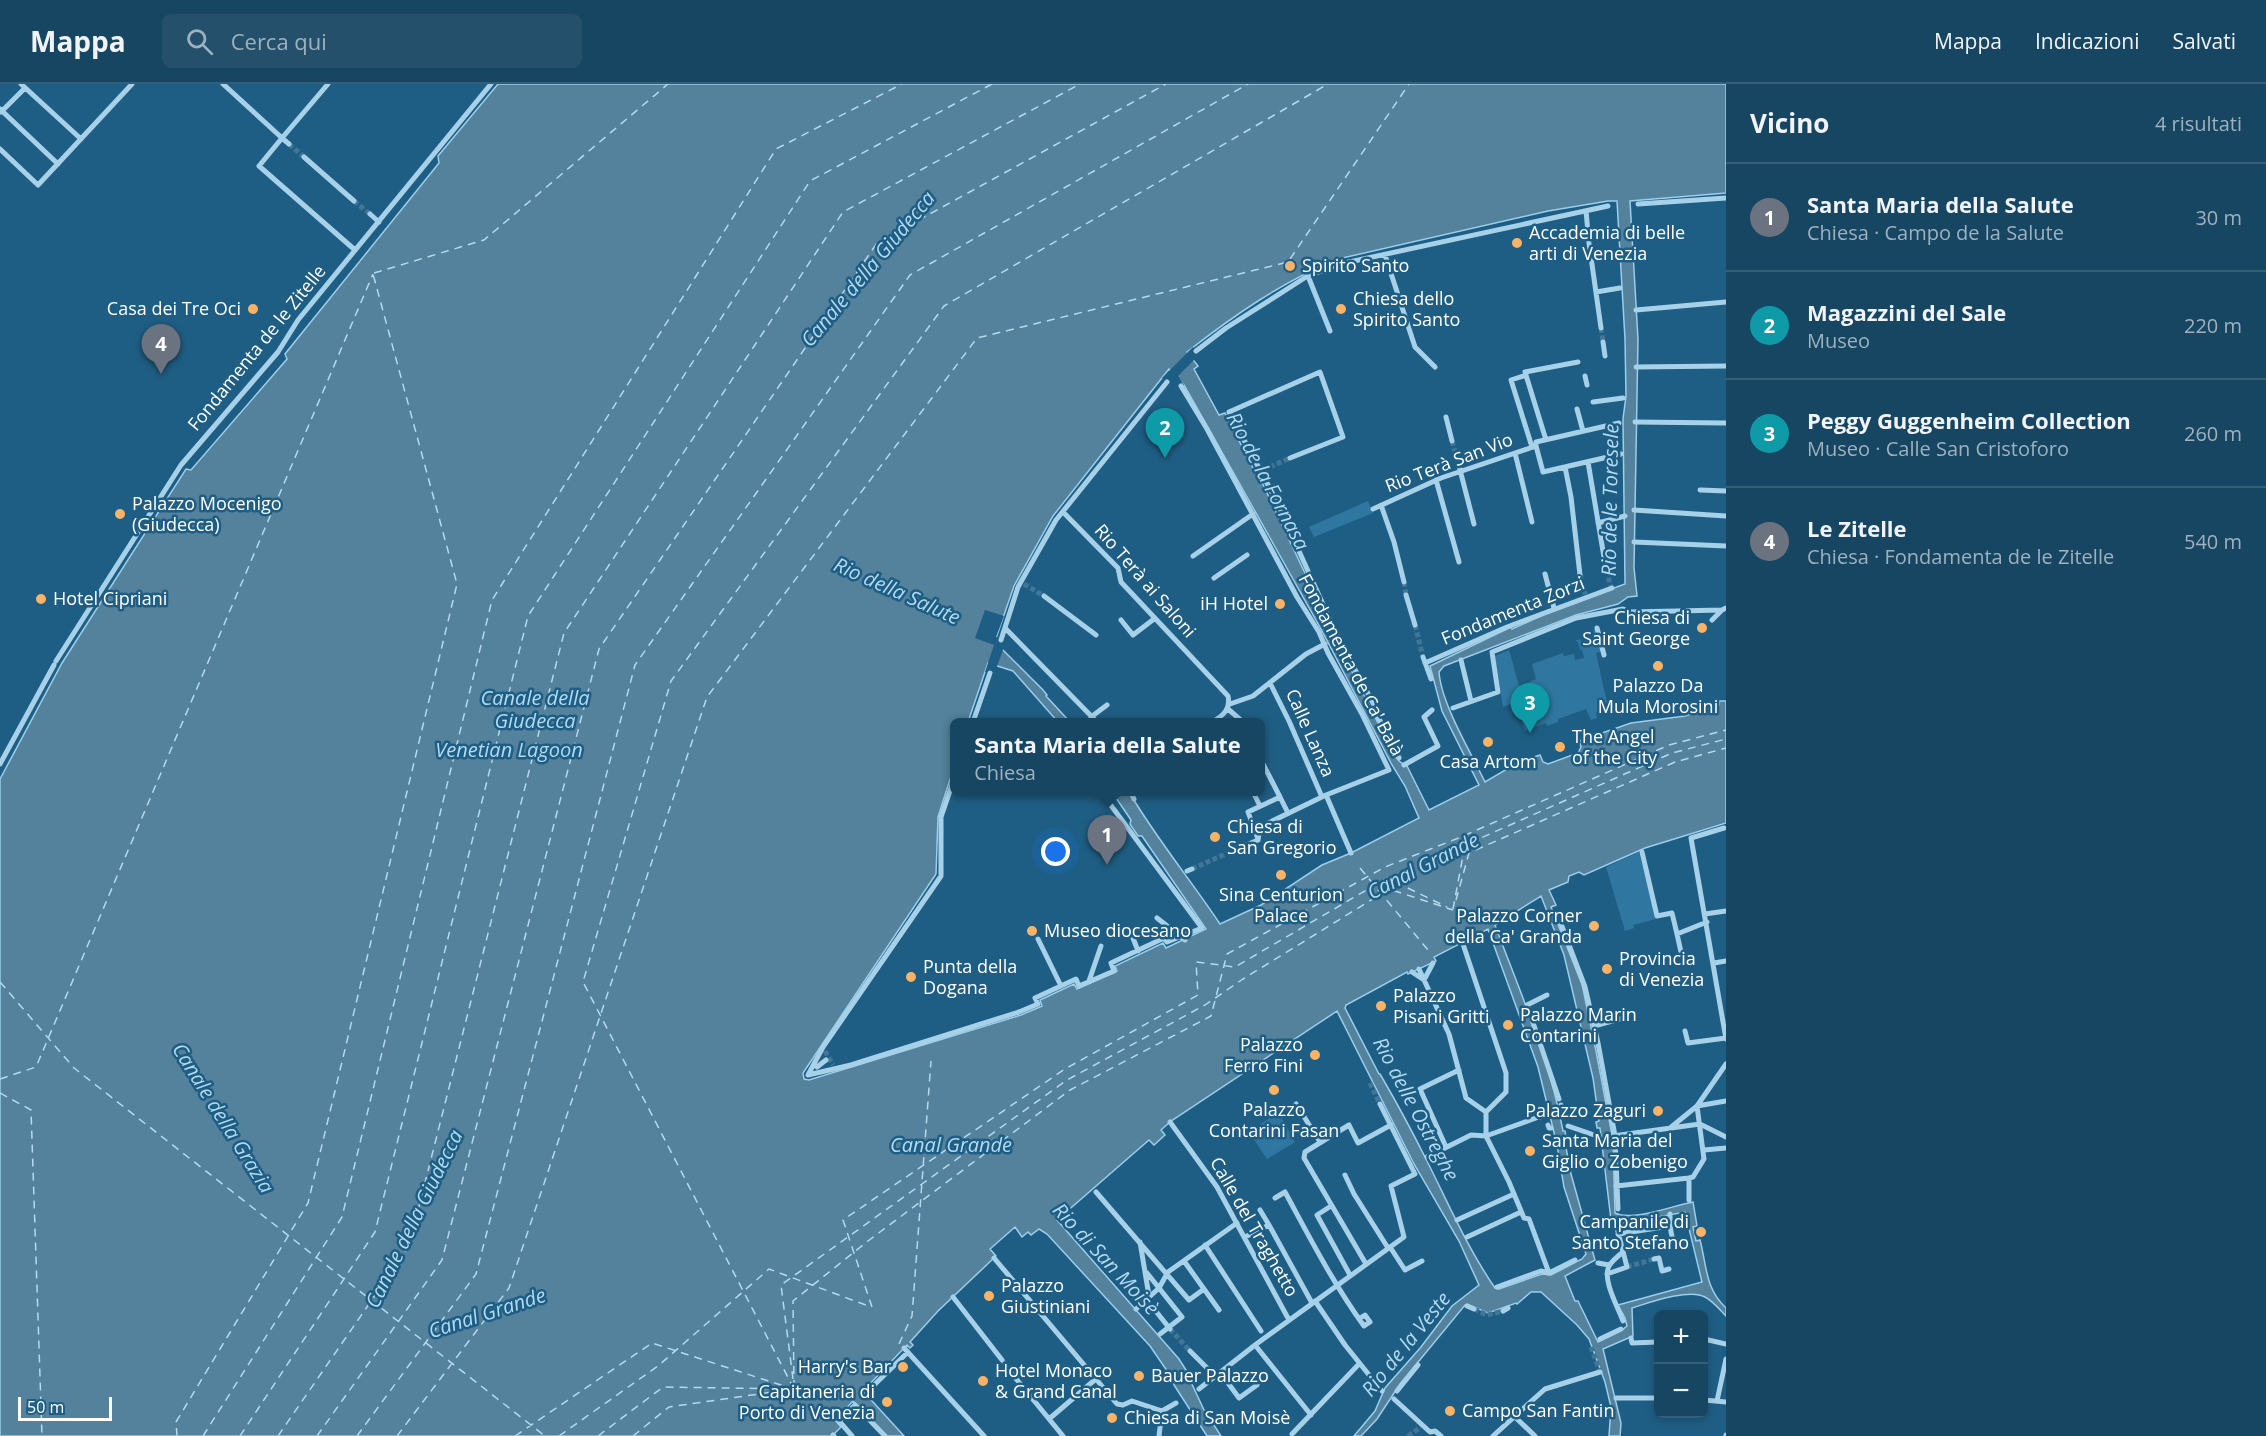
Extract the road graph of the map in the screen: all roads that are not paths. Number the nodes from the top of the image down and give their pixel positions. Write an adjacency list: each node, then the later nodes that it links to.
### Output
1 (132, 84): 8 (street)
2 (223, 84): 7 (street)
3 (328, 84): 7 (street)
4 (491, 84): 19 (street, Fondamenta de le Zitelle)
5 (23, 86): 6 (street); 8 (street)
6 (1, 111): 12 (street)
7 (282, 138): 9 (street); 20 (street)
8 (81, 139): 12 (street)
9 (289, 144)
10 (0, 149): 12 (street)
11 (304, 157): 14 (street)
12 (58, 164)
13 (1726, 198): 15 (street)
14 (354, 201)
15 (1638, 204)
16 (1608, 206): 17 (street)
17 (1587, 211): 21 (street); 24 (street)
18 (370, 214): 19 (street)
19 (379, 222): 20 (street, Fondamenta de le Zitelle)
20 (355, 250): 110 (street, Fondamenta de le Zitelle)
21 (1385, 255): 22 (street); 34 (street)
22 (1308, 276): 28 (street); 30 (street)
23 (1620, 288): 24 (street)
24 (1596, 292): 27 (street)
25 (1726, 302): 26 (street)
26 (1636, 310)
27 (1601, 328)
28 (1330, 331)
29 (1603, 342): 31 (street)
30 (1196, 351)
31 (1605, 356)
32 (1578, 362): 36 (street)
33 (1726, 366): 35 (street)
34 (1435, 367)
35 (1636, 367)
36 (1526, 375): 49 (street); 51 (street)
37 (1585, 375): 39 (street)
38 (1167, 382): 64 (street)
39 (1587, 385)
40 (1181, 386): 65 (street, Fondamenta de Ca' Balà)
41 (1623, 398): 42 (street)
42 (1593, 402)
43 (1577, 409): 48 (street)
44 (1446, 417): 50 (street)
45 (1635, 422): 47 (street)
46 (1619, 423): 48 (street, Rio Terà San Vio)
47 (1726, 423)
48 (1583, 431): 49 (street, Rio Terà San Vio)
49 (1546, 440): 51 (street, Rio Terà San Vio)
50 (1452, 441)
51 (1534, 446): 52 (street, Rio Terà San Vio); 56 (street)
52 (1515, 453): 57 (street, Rio Terà San Vio); 68 (street)
53 (1621, 454): 55 (street)
54 (1290, 458): 111 (street)
55 (1588, 462): 56 (street); 69 (street)
56 (1565, 467): 78 (street)
57 (1460, 469): 58 (street, Rio Terà San Vio); 70 (street)
58 (1436, 480): 61 (street, Rio Terà San Vio); 75 (street)
59 (1700, 490): 60 (street)
60 (1726, 491)
61 (1381, 505): 62 (street, Rio Terà San Vio); 80 (street)
62 (1373, 508)
63 (1634, 510): 67 (street)
64 (1063, 513): 86 (street, Rio Terà ai Saloni); 90 (street)
65 (1253, 514): 74 (street); 94 (street, Fondamenta de Ca' Balà)
66 (1625, 516): 69 (street)
67 (1726, 516)
68 (1532, 522)
69 (1598, 523): 76 (street)
70 (1474, 524)
71 (1634, 542): 72 (street)
72 (1726, 546)
73 (1246, 555): 79 (street)
74 (1193, 556)
75 (1459, 562)
76 (1605, 563)
77 (1545, 574): 84 (street)
78 (1580, 575)
79 (1214, 578)
80 (1404, 582)
81 (1612, 588): 84 (street, Fondamenta Zorzi)
82 (1406, 595): 89 (street)
83 (1044, 596): 92 (street)
84 (1554, 608): 98 (street, Fondamenta Zorzi)
85 (1724, 609): 88 (street); 100 (street)
86 (1154, 619): 87 (street); 102 (street, Rio Terà ai Saloni)
87 (1121, 620)
88 (1712, 620)
89 (1414, 625)
90 (1005, 628): 93 (street); 105 (street)
91 (1597, 628): 95 (street)
92 (1096, 635)
93 (1001, 640)
94 (1325, 644): 99 (street); 119 (street, Fondamenta de Ca' Balà)
95 (1604, 655)
96 (1461, 660): 100 (street)
97 (990, 673): 106 (street)
98 (1431, 679)
99 (1270, 683): 102 (street); 119 (street, Calle Lanza)
100 (1471, 701): 103 (street)
101 (1107, 705): 105 (street)
102 (1229, 706): 107 (street); 108 (street)
103 (1453, 708)
104 (1432, 710): 113 (street)
105 (1091, 717)
106 (975, 718)
107 (1219, 718)
108 (1239, 718)
109 (0, 746): 110 (street)
110 (7, 751): 112 (street, Fondamenta de le Zitelle)
111 (1399, 758)
112 (0, 764)
113 (1404, 765)
114 (1265, 768): 120 (street)
115 (950, 791): 157 (street)
116 (1104, 796): 136 (street)
117 (1133, 796): 121 (street)
118 (1255, 796): 122 (street)
119 (1324, 796): 123 (street); 128 (street, Calle Lanza)
120 (1280, 797): 122 (street); 123 (street)
121 (1134, 799)
122 (1260, 806): 125 (street)
123 (1288, 813): 125 (street)
124 (1724, 828): 130 (street)
125 (1258, 840): 126 (street)
126 (1230, 852)
127 (1642, 852): 134 (street)
128 (1351, 853)
129 (1726, 911): 130 (street)
130 (1705, 914): 132 (street)
131 (1157, 918): 136 (street)
132 (1707, 922): 134 (street); 144 (street)
133 (1561, 924): 153 (street)
134 (1677, 934): 141 (street)
135 (1133, 938): 140 (street)
136 (1183, 938): 140 (street)
137 (1038, 939): 149 (street)
138 (1462, 941): 166 (street)
139 (1101, 946): 148 (street)
140 (1138, 951): 148 (street)
141 (1681, 952)
142 (1726, 961): 144 (street)
143 (1433, 963): 147 (street)
144 (1714, 963): 151 (street)
145 (1419, 969): 147 (street)
146 (1412, 972): 147 (street)
147 (1424, 980): 159 (street)
148 (1089, 982): 149 (street)
149 (1061, 986): 160 (street)
150 (1547, 995): 164 (street)
151 (1724, 1007): 155 (street)
152 (1627, 1017): 153 (street)
153 (1594, 1026): 174 (street)
154 (1685, 1031): 155 (street)
155 (1726, 1038)
156 (826, 1060): 157 (street)
157 (815, 1064): 160 (street); 160 (street)
158 (1726, 1064): 165 (street)
159 (1459, 1069): 166 (street); 178 (street)
160 (821, 1073)
161 (1726, 1101): 165 (street)
162 (1296, 1104): 177 (street)
163 (1380, 1104): 170 (street)
164 (1560, 1104)
165 (1697, 1106): 169 (street); 172 (street)
166 (1486, 1112): 173 (street)
167 (1543, 1116): 173 (street)
168 (1170, 1122): 195 (street, Calle del Traghetto)
169 (1700, 1124): 172 (street); 176 (street); 180 (street)
170 (1391, 1125): 177 (street); 205 (street)
171 (1568, 1126): 175 (street)
172 (1669, 1129): 174 (street)
173 (1486, 1136): 178 (street); 186 (street)
174 (1614, 1136): 184 (street)
175 (1600, 1137)
176 (1726, 1137)
177 (1320, 1142): 189 (street)
178 (1446, 1147): 181 (street)
179 (1726, 1148): 180 (street)
180 (1704, 1150): 183 (street)
181 (1427, 1157)
182 (1345, 1175): 205 (street)
183 (1689, 1178): 184 (street); 188 (street)
184 (1616, 1186): 190 (street)
185 (1096, 1192): 203 (street)
186 (1514, 1194): 192 (street); 194 (street)
187 (1275, 1197): 222 (street)
188 (1689, 1200)
189 (1331, 1206): 213 (street); 220 (street)
190 (1618, 1209)
191 (1260, 1210): 196 (street)
192 (1521, 1212): 200 (street); 218 (street)
193 (1670, 1214): 197 (street)
194 (1457, 1220)
195 (1237, 1223): 201 (street, Calle del Traghetto); 204 (street)
196 (1269, 1225): 201 (street); 228 (street)
197 (1670, 1226): 199 (street); 202 (street)
198 (1617, 1227): 199 (street)
199 (1618, 1234): 206 (street)
200 (1467, 1236)
201 (1245, 1237): 234 (street, Calle del Traghetto)
202 (1672, 1237)
203 (1140, 1242): 216 (street); 217 (street)
204 (1206, 1245): 210 (street); 238 (street)
205 (1389, 1247): 211 (street); 213 (street)
206 (1623, 1252): 214 (street); 219 (street)
207 (994, 1258): 254 (street)
208 (1575, 1260): 218 (street)
209 (1654, 1260): 215 (street)
210 (1184, 1261): 217 (street); 225 (street)
211 (1422, 1262)
212 (1598, 1263): 214 (street)
213 (1366, 1264): 220 (street)
214 (1609, 1265): 219 (street)
215 (1669, 1269)
216 (1145, 1270): 224 (street); 227 (street)
217 (1168, 1273): 221 (street); 224 (street)
218 (1549, 1273): 223 (street)
219 (1607, 1274): 235 (street)
220 (1350, 1275): 222 (street)
221 (1173, 1279): 224 (street); 225 (street)
222 (1336, 1286): 228 (street); 233 (street)
223 (1497, 1287)
224 (1159, 1289): 227 (street); 236 (street)
225 (1204, 1289): 232 (street)
226 (953, 1297): 248 (street)
227 (1148, 1298): 230 (street); 236 (street)
228 (1314, 1302): 234 (street); 249 (street)
229 (1467, 1306): 231 (street)
230 (1136, 1309)
231 (1474, 1309)
232 (1219, 1310)
233 (1359, 1319)
234 (1289, 1320): 245 (street)
235 (1623, 1321)
236 (1170, 1328): 239 (street)
237 (1621, 1329): 241 (street)
238 (1261, 1331)
239 (1160, 1334)
240 (1631, 1338): 243 (street)
241 (1600, 1339)
242 (1708, 1340): 244 (street)
243 (1654, 1342)
244 (1724, 1343)
245 (1255, 1345): 252 (street); 269 (street)
246 (1190, 1351): 252 (street)
247 (1726, 1359): 264 (street)
248 (1002, 1360)
249 (1359, 1364): 258 (street); 269 (street)
250 (1418, 1365): 259 (street)
251 (1600, 1372): 270 (street)
252 (1217, 1374): 255 (street); 257 (street)
253 (1013, 1375): 272 (street)
254 (1097, 1378): 267 (street); 272 (street)
255 (1257, 1385)
256 (872, 1388): 276 (street)
257 (1199, 1389)
258 (1382, 1391)
259 (1397, 1391)
260 (1616, 1398): 261 (street)
261 (1654, 1398)
262 (1394, 1399): 279 (street)
263 (1708, 1400): 264 (street)
264 (1717, 1401): 266 (street)
265 (1176, 1402): 267 (street)
266 (1726, 1402)
267 (1162, 1411): 278 (street)
268 (848, 1412): 271 (street); 274 (street); 275 (street)
269 (1311, 1415): 273 (street)
270 (1514, 1416): 280 (street); 281 (street)
271 (854, 1418)
272 (1049, 1419): 277 (street)
273 (1292, 1434)
274 (854, 1435)
275 (885, 1436)
276 (984, 1436)
277 (1063, 1436)
278 (1159, 1436)
279 (1441, 1436)
280 (1493, 1436)
281 (1535, 1436)

